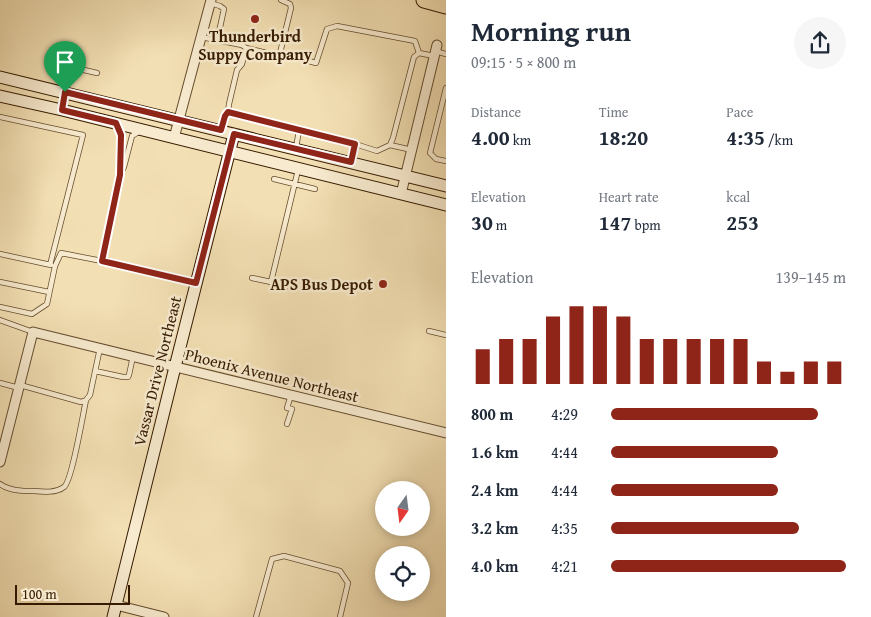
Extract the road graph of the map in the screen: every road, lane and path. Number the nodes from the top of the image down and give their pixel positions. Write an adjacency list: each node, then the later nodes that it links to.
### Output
1 (281, 0): 9 (lane)
2 (424, 0): 4 (highway)
3 (210, 1): 5 (street); 6 (lane)
4 (446, 6)
5 (201, 37): 6 (lane); 22 (street)
6 (218, 41): 7 (lane)
7 (246, 48): 9 (lane); 20 (lane)
8 (436, 51): 10 (lane); 11 (lane); 32 (street)
9 (280, 53): 10 (lane)
10 (419, 53): 30 (lane)
11 (446, 54)
12 (61, 56): 13 (lane)
13 (71, 67): 14 (lane); 16 (lane)
14 (97, 73)
15 (0, 77): 16 (main road)
16 (65, 92): 19 (lane); 22 (main road)
17 (446, 92): 34 (lane)
18 (0, 96): 19 (main road)
19 (62, 110): 23 (main road)
20 (228, 112): 25 (lane); 26 (lane)
21 (0, 117): 47 (lane)
22 (179, 120): 25 (main road); 28 (street)
23 (116, 123): 24 (main road); 37 (lane)
24 (141, 130): 28 (main road); 37 (lane)
25 (221, 130): 27 (main road)
26 (300, 130): 29 (lane); 31 (lane)
27 (234, 134): 31 (main road); 33 (main road, Vassar Drive Northeast)
28 (174, 138): 33 (main road)
29 (355, 144): 30 (lane); 35 (lane)
30 (390, 145): 32 (lane)
31 (296, 149): 35 (main road)
32 (412, 150): 38 (street)
33 (230, 152): 36 (main road); 51 (main road, Vassar Drive Northeast)
34 (446, 161)
35 (351, 162): 38 (main road)
36 (298, 169): 40 (lane); 43 (main road)
37 (120, 176): 46 (lane)
38 (406, 176): 41 (main road); 43 (street)
39 (274, 179): 40 (lane)
40 (294, 184): 42 (lane); 50 (lane)
41 (446, 186)
42 (315, 189)
43 (401, 194): 44 (main road)
44 (446, 205)
45 (0, 254): 47 (lane)
46 (102, 261): 47 (lane); 51 (lane)
47 (53, 266): 53 (lane)
48 (252, 278): 50 (lane)
49 (0, 282): 53 (lane)
50 (271, 282): 52 (lane)
51 (196, 283): 61 (main road, Vassar Drive Northeast)
52 (291, 287)
53 (49, 292): 54 (lane)
54 (0, 307)
55 (0, 320): 57 (lane)
56 (429, 331): 58 (lane)
57 (33, 332): 59 (street, Phoenix Avenue Northeast); 64 (street)
58 (446, 335)
59 (100, 348): 60 (street, Phoenix Avenue Northeast); 62 (lane)
60 (133, 356): 61 (street, Phoenix Avenue Northeast); 62 (lane)
61 (174, 367): 65 (street, Phoenix Avenue Northeast); 71 (main road, Vassar Drive Northeast)
62 (95, 371): 66 (lane)
63 (0, 383): 64 (lane)
64 (19, 386): 66 (lane); 69 (street)
65 (291, 395): 67 (lane); 68 (street, Phoenix Avenue Northeast)
66 (86, 400): 70 (lane)
67 (288, 424)
68 (446, 433)
69 (0, 462)
70 (0, 484)
71 (116, 605): 72 (main road, Vassar Drive Northeast); 73 (street)
72 (113, 617)
73 (164, 617)
74 (256, 617): 75 (lane)
75 (340, 617)

